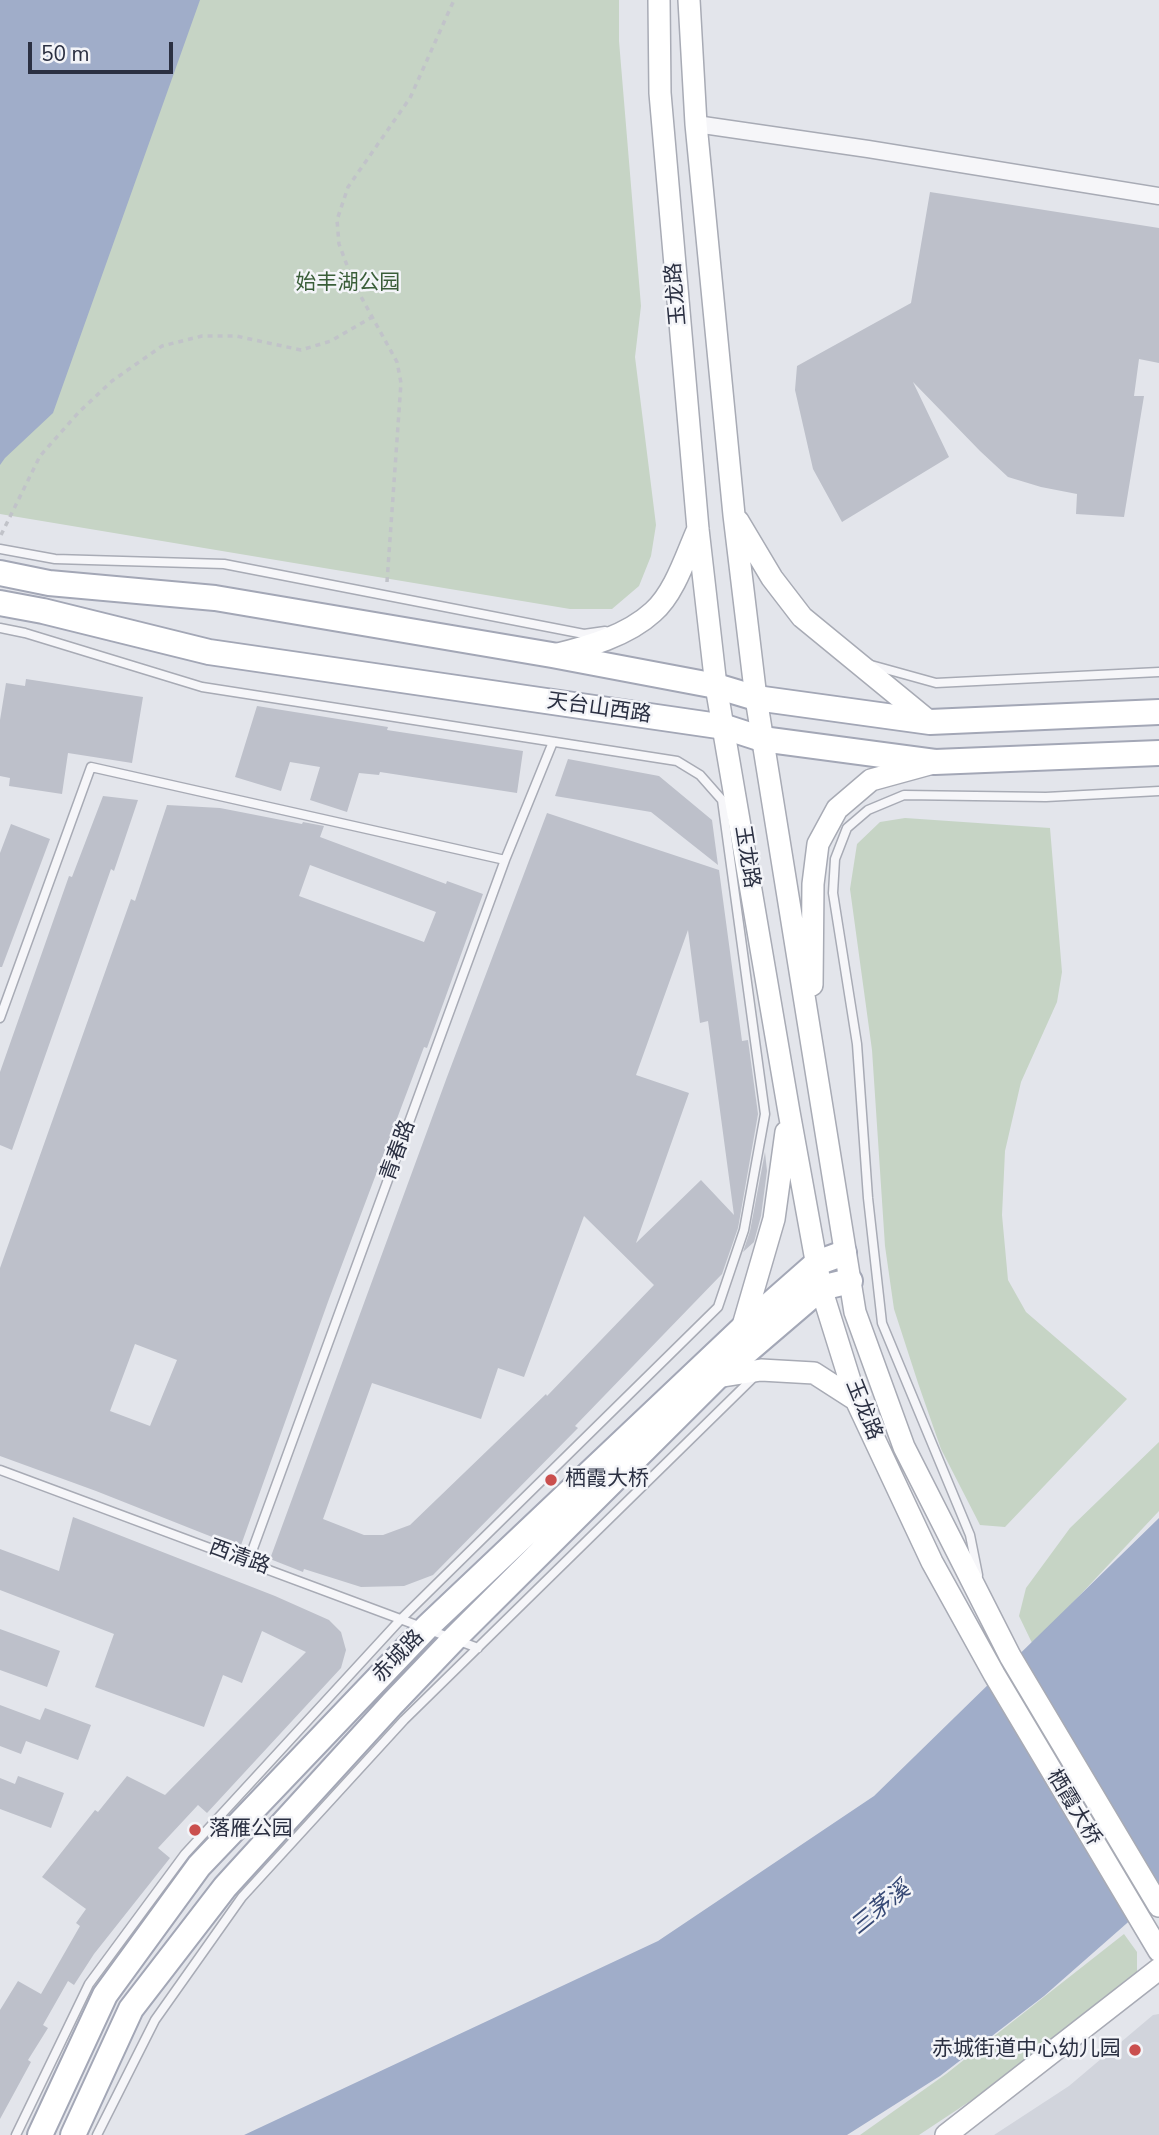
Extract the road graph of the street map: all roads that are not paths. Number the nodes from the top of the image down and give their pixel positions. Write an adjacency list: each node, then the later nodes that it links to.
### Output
1 (659, 0): 6 (main road, 玉龙路)
2 (689, 0): 3 (main road, 玉龙路)
3 (696, 124): 4 (street); 5 (main road, 玉龙路)
4 (1159, 196)
5 (734, 515): 13 (main road); 16 (main road, 玉龙路)
6 (698, 529): 11 (main road); 15 (main road, 玉龙路)
7 (0, 549): 11 (lane)
8 (0, 573): 12 (main road, 天台山西路)
9 (0, 603): 19 (main road, 天台山西路)
10 (0, 628): 21 (lane)
11 (630, 628): 12 (main road)
12 (552, 655): 15 (main road, 天台山西路)
13 (854, 661): 14 (lane); 18 (main road)
14 (1159, 672)
15 (716, 686): 16 (main road, 天台山西路); 19 (main road, 玉龙路)
16 (756, 698): 18 (main road, 天台山西路); 20 (main road, 玉龙路)
17 (1159, 712): 18 (main road, 天台山西路)
18 (930, 722)
19 (725, 727): 20 (main road, 天台山西路); 28 (main road, 玉龙路)
20 (762, 739): 23 (main road, 天台山西路); 27 (main road, 玉龙路)
21 (553, 743): 25 (lane, 青春路); 40 (lane)
22 (1159, 753): 23 (main road, 天台山西路)
23 (934, 762): 27 (main road)
24 (1159, 791): 39 (lane)
25 (505, 860): 26 (lane); 38 (lane, 青春路)
26 (0, 1018)
27 (811, 1043): 29 (main road, 玉龙路)
28 (789, 1112): 30 (main road, 玉龙路); 33 (main road)
29 (844, 1253): 30 (main road, 赤城路); 31 (main road, 玉龙路)
30 (817, 1263): 32 (main road, 玉龙路); 33 (main road, 赤城路)
31 (850, 1282): 32 (main road, 赤城路); 39 (main road, 玉龙路)
32 (821, 1288): 35 (main road, 赤城路); 36 (main road, 玉龙路)
33 (742, 1329): 41 (main road, 赤城路)
34 (761, 1370): 35 (main road); 36 (main road); 43 (lane)
35 (717, 1377): 42 (main road, 赤城路)
36 (856, 1400): 45 (main road, 玉龙路)
37 (0, 1470): 38 (lane, 西清路)
38 (248, 1562): 40 (lane, 西清路)
39 (985, 1606): 44 (main road, 玉龙路)
40 (402, 1618): 41 (lane, 西清路); 49 (lane)
41 (427, 1627): 42 (lane, 西清路); 50 (main road, 赤城路)
42 (455, 1638): 43 (lane, 西清路); 51 (main road, 赤城路)
43 (478, 1648): 52 (lane)
44 (1010, 1656): 46 (main road, 栖霞大桥)
45 (994, 1674): 47 (main road, 栖霞大桥)
46 (1159, 1906)
47 (1156, 1947)
48 (1159, 1969): 53 (main road)
49 (16, 2135)
50 (40, 2135)
51 (73, 2135)
52 (97, 2135)
53 (946, 2135)

